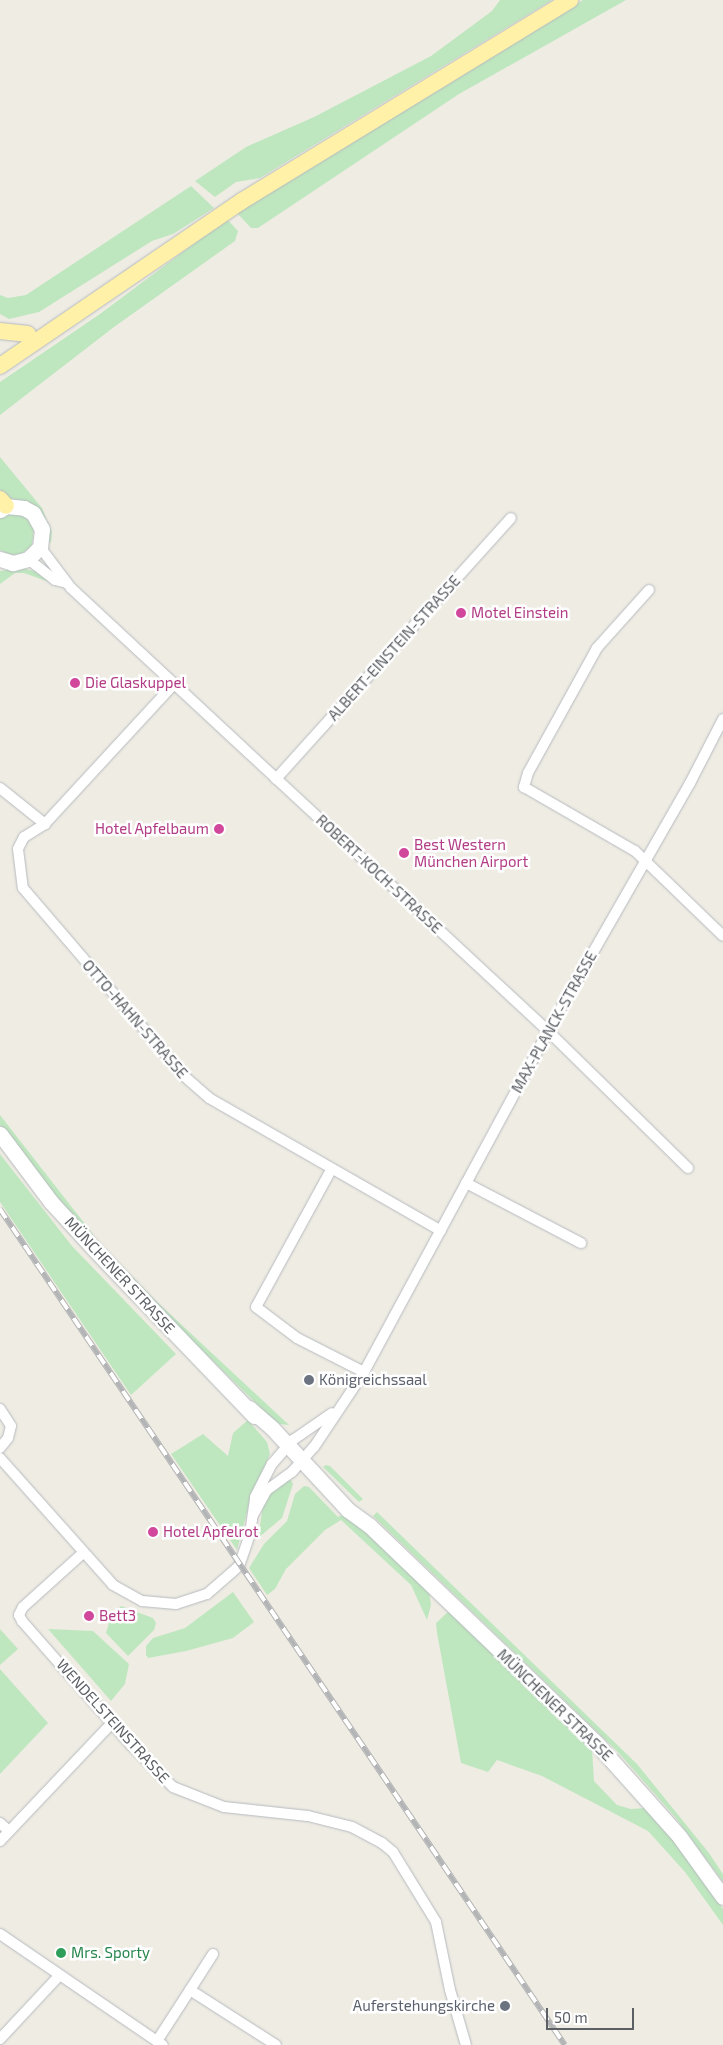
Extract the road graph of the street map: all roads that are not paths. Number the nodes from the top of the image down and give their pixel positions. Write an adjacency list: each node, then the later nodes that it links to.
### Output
1 (570, 0): 2 (main road)
2 (170, 248): 4 (main road); 6 (main road)
3 (0, 330): 4 (main road)
4 (28, 334): 5 (main road)
5 (0, 352)
6 (0, 366)
7 (2, 505): 9 (street)
8 (511, 518): 16 (street, ALBERT-EINSTEIN-STRASSE)
9 (40, 547): 11 (street); 12 (street, ROBERT-KOCH-STRASSE)
10 (1, 560): 11 (street)
11 (28, 560): 12 (street, ROBERT-KOCH-STRASSE)
12 (67, 583): 14 (street, ROBERT-KOCH-STRASSE)
13 (649, 590): 19 (street)
14 (174, 684): 16 (street, ROBERT-KOCH-STRASSE); 18 (street, OTTO-HAHN-STRASSE)
15 (723, 719): 19 (street, MAX-PLANCK-STRASSE)
16 (276, 779): 21 (street, ROBERT-KOCH-STRASSE)
17 (0, 788): 18 (street)
18 (45, 824): 24 (street, OTTO-HAHN-STRASSE)
19 (645, 861): 20 (street); 21 (street, MAX-PLANCK-STRASSE)
20 (723, 936)
21 (548, 1031): 23 (street, ROBERT-KOCH-STRASSE); 25 (street, MAX-PLANCK-STRASSE)
22 (0, 1134): 31 (street, MÜNCHENER STRASSE)
23 (688, 1168)
24 (331, 1170): 26 (street, OTTO-HAHN-STRASSE); 28 (street)
25 (466, 1183): 26 (street, MAX-PLANCK-STRASSE); 27 (street)
26 (441, 1231): 28 (street, MAX-PLANCK-STRASSE)
27 (581, 1243)
28 (364, 1372): 30 (street, MAX-PLANCK-STRASSE)
29 (0, 1409): 32 (street)
30 (337, 1410): 31 (street, MAX-PLANCK-STRASSE); 34 (street, MAX-PLANCK-STRASSE)
31 (282, 1441): 34 (street, MÜNCHENER STRASSE); 35 (street)
32 (0, 1448)
33 (0, 1458): 36 (street)
34 (303, 1461): 35 (street, MAX-PLANCK-STRASSE); 41 (street, MÜNCHENER STRASSE)
35 (253, 1515): 36 (street)
36 (83, 1553): 37 (street, WENDELSTEINSTRASSE)
37 (112, 1722): 39 (street); 49 (street, WENDELSTEINSTRASSE)
38 (0, 1822): 39 (street)
39 (9, 1831): 40 (street)
40 (0, 1841)
41 (723, 1897)
42 (0, 1934): 44 (street)
43 (213, 1954): 45 (street)
44 (59, 1976): 46 (street); 47 (street)
45 (190, 1990): 47 (street); 48 (street)
46 (0, 2039)
47 (160, 2043)
48 (276, 2045)
49 (466, 2045)

